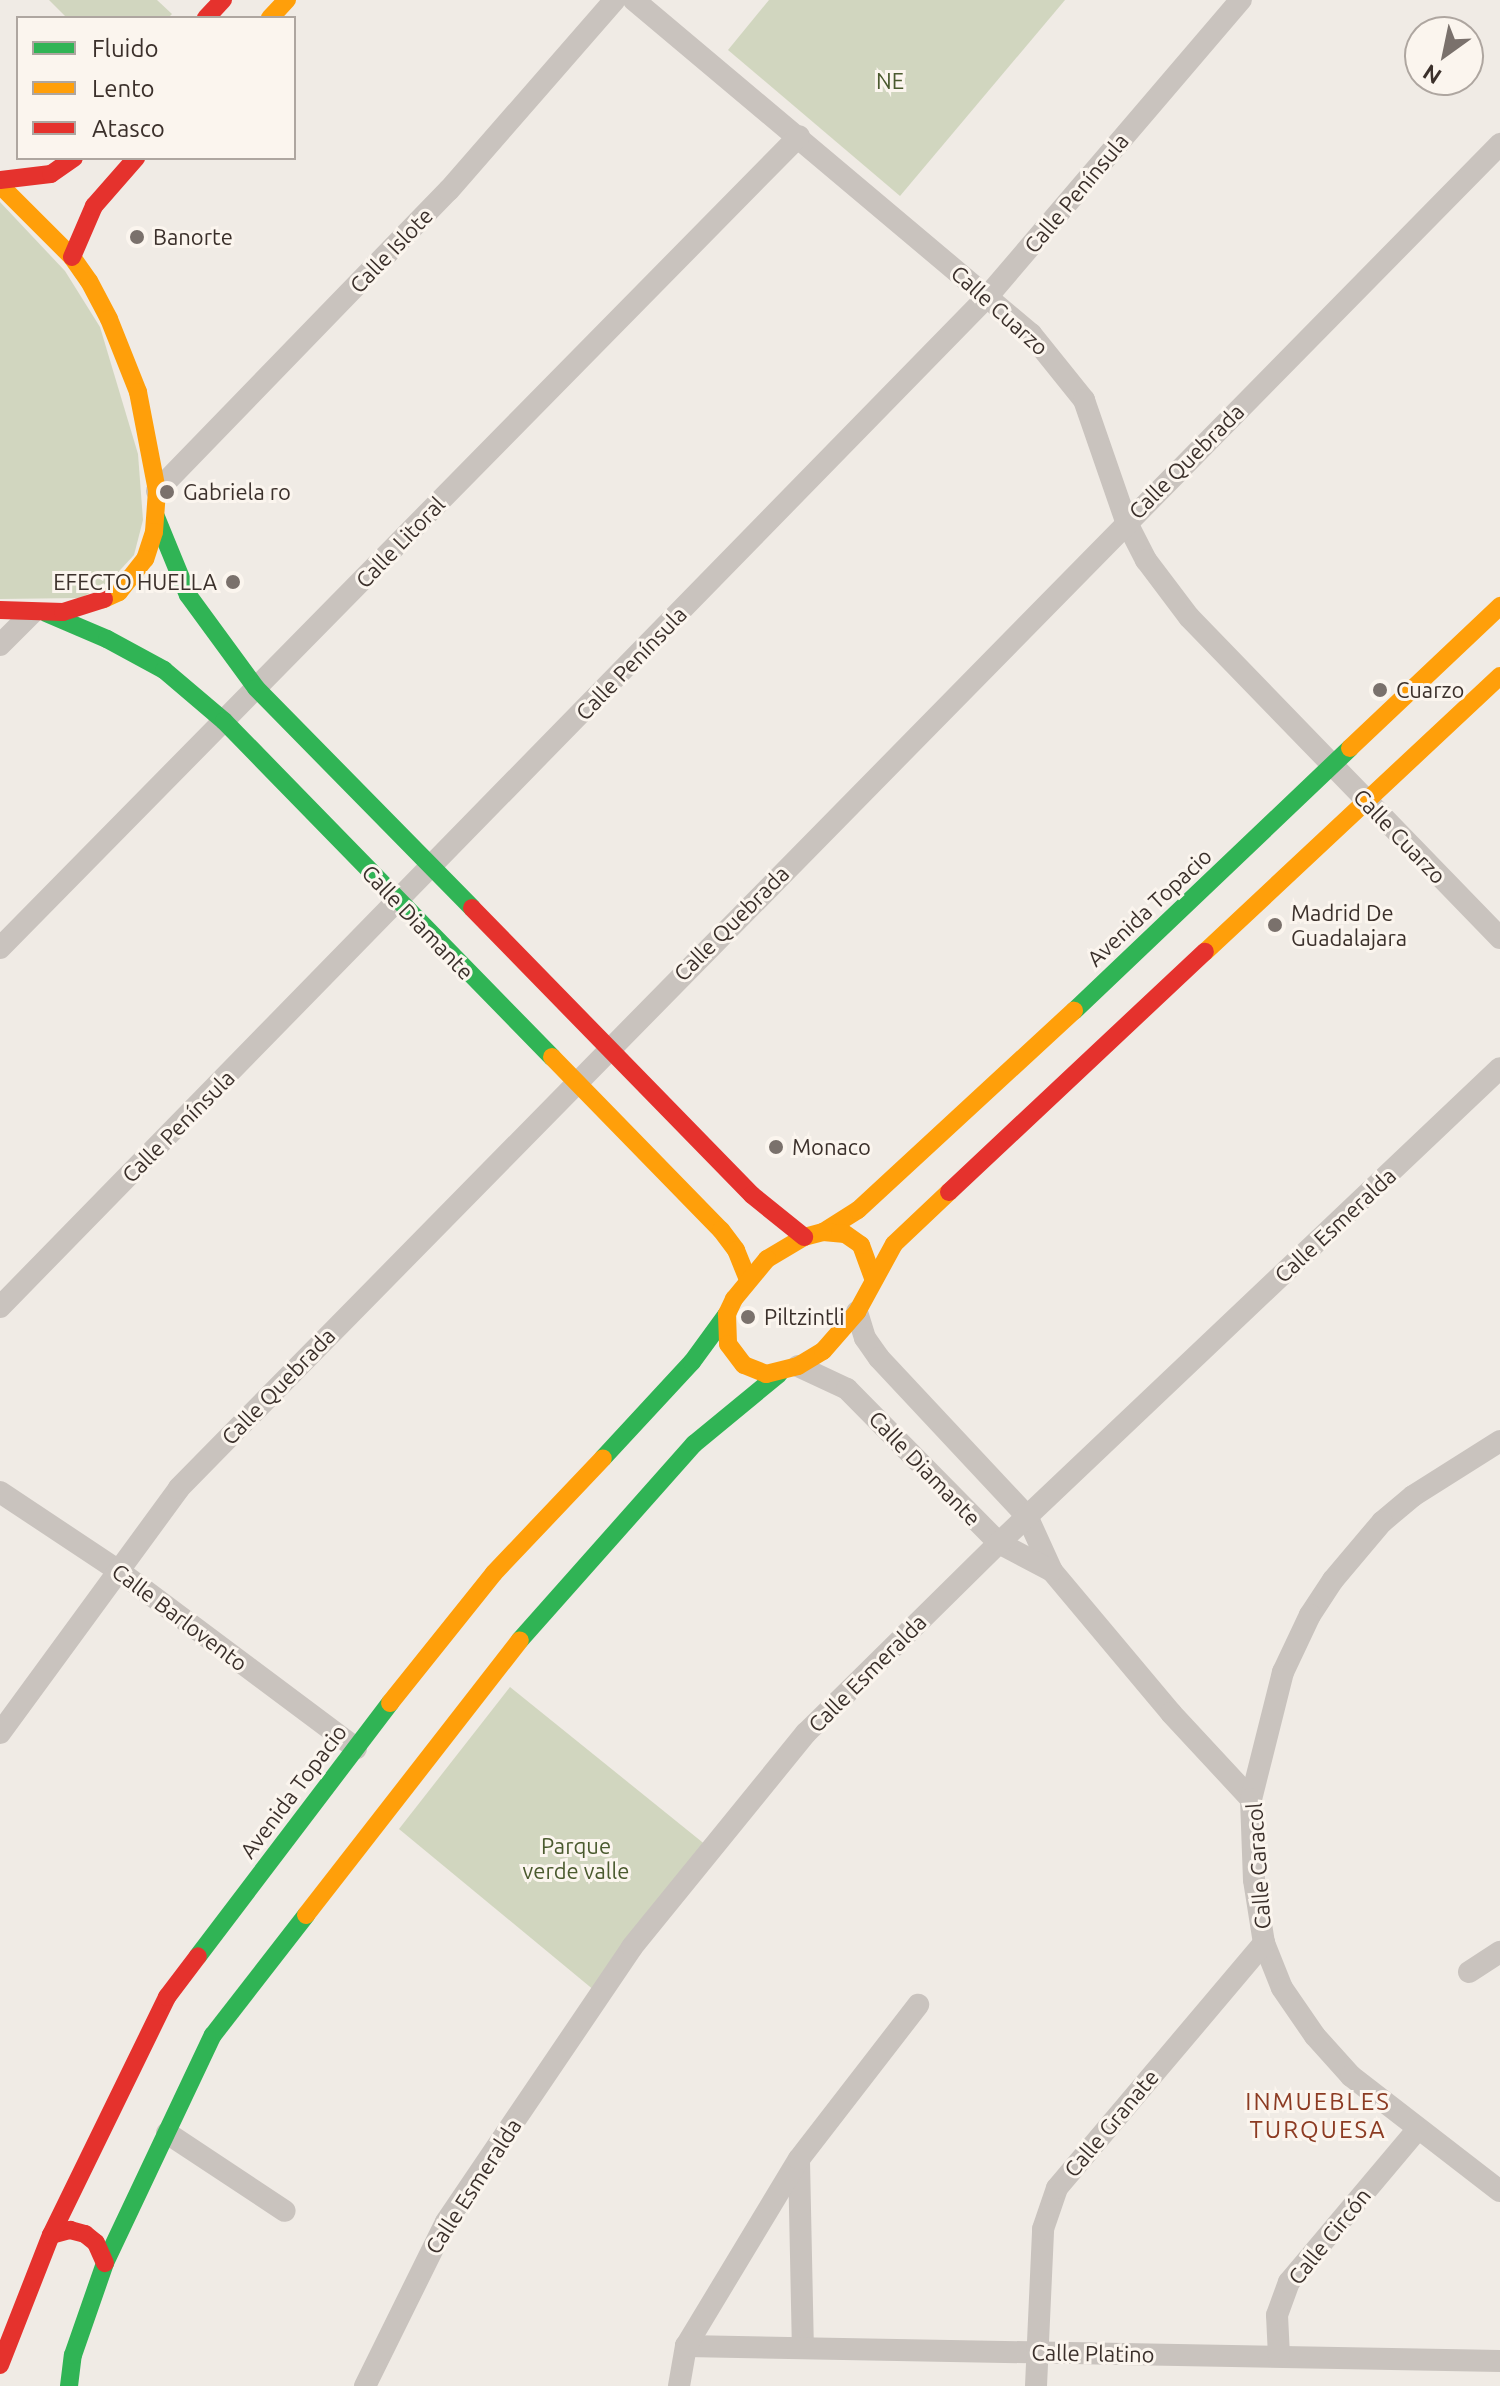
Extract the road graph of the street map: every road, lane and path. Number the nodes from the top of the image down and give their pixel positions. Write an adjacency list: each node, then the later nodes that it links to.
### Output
1 (223, 0): 6 (street)
2 (287, 0): 7 (street)
3 (615, 0): 15 (street, Calle Islote)
4 (634, 0): 8 (street, Calle Cuarzo)
5 (1241, 0): 14 (street, Calle Península)
6 (208, 16)
7 (272, 16)
8 (799, 136): 14 (street, Calle Cuarzo); 23 (street, Calle Litoral)
9 (1500, 144): 17 (street, Calle Quebrada)
10 (71, 160): 12 (street)
11 (134, 160): 13 (street)
12 (0, 182): 13 (street)
13 (72, 257): 15 (street)
14 (987, 297): 17 (street, Calle Cuarzo); 27 (street, Calle Península)
15 (157, 491): 16 (street)
16 (156, 517): 20 (street); 23 (street)
17 (1126, 521): 25 (street, Calle Cuarzo); 31 (street, Calle Quebrada)
18 (1500, 606): 25 (street, Avenida Topacio)
19 (0, 610): 20 (street)
20 (39, 613): 21 (street); 24 (street, Calle Diamante)
21 (0, 645)
22 (1500, 676): 26 (street)
23 (256, 688): 24 (street, Calle Litoral); 27 (street)
24 (224, 721): 28 (street, Calle Diamante); 30 (street, Calle Litoral)
25 (1332, 767): 26 (street, Calle Cuarzo); 34 (street, Avenida Topacio)
26 (1365, 800): 29 (street, Calle Cuarzo); 36 (street)
27 (433, 868): 28 (street, Calle Península); 31 (street)
28 (399, 901): 33 (street, Calle Diamante); 38 (street, Calle Península)
29 (1500, 938)
30 (0, 948)
31 (607, 1049): 33 (street, Calle Quebrada); 35 (street)
32 (1500, 1068): 44 (street, Calle Esmeralda)
33 (574, 1083): 37 (street, Calle Diamante); 46 (street, Calle Quebrada)
34 (823, 1232): 35 (street); 36 (street)
35 (804, 1237): 37 (street)
36 (873, 1278): 39 (street)
37 (748, 1280): 40 (street)
38 (0, 1307)
39 (857, 1312): 41 (street); 44 (street, Calle Diamante)
40 (727, 1314): 41 (street); 49 (street, Avenida Topacio)
41 (788, 1370): 45 (street, Calle Diamante); 56 (street)
42 (1500, 1441): 50 (street, Calle Caracol)
43 (0, 1492): 46 (street, Calle Barlovento)
44 (1027, 1516): 45 (street, Calle Esmeralda); 47 (street, Calle Diamante)
45 (999, 1543): 47 (street, Calle Diamante); 69 (street, Calle Esmeralda)
46 (119, 1571): 48 (street, Calle Quebrada); 49 (street, Calle Barlovento)
47 (1052, 1571): 50 (street, Calle Diamante)
48 (0, 1733)
49 (356, 1748): 60 (street, Avenida Topacio)
50 (1251, 1799): 51 (street, Calle Caracol)
51 (1264, 1943): 55 (street, Calle Caracol); 65 (street, Calle Granate)
52 (1500, 1952): 53 (street)
53 (1469, 1972)
54 (918, 2005): 57 (street)
55 (1417, 2130): 58 (street, Calle Caracol); 66 (street, Calle Circón)
56 (167, 2133): 59 (street); 61 (street)
57 (799, 2159): 62 (street); 63 (street)
58 (1500, 2191)
59 (285, 2211)
60 (51, 2235): 61 (street); 64 (street, Avenida Topacio)
61 (105, 2263): 68 (street)
62 (686, 2346): 63 (street, Calle Platino); 70 (street)
63 (803, 2348): 65 (street, Calle Platino)
64 (2, 2351)
65 (1037, 2352): 66 (street, Calle Platino); 71 (street, Calle Granate)
66 (1279, 2356): 67 (street, Calle Platino)
67 (1500, 2361)
68 (69, 2386)
69 (365, 2386)
70 (679, 2386)
71 (1036, 2386)

